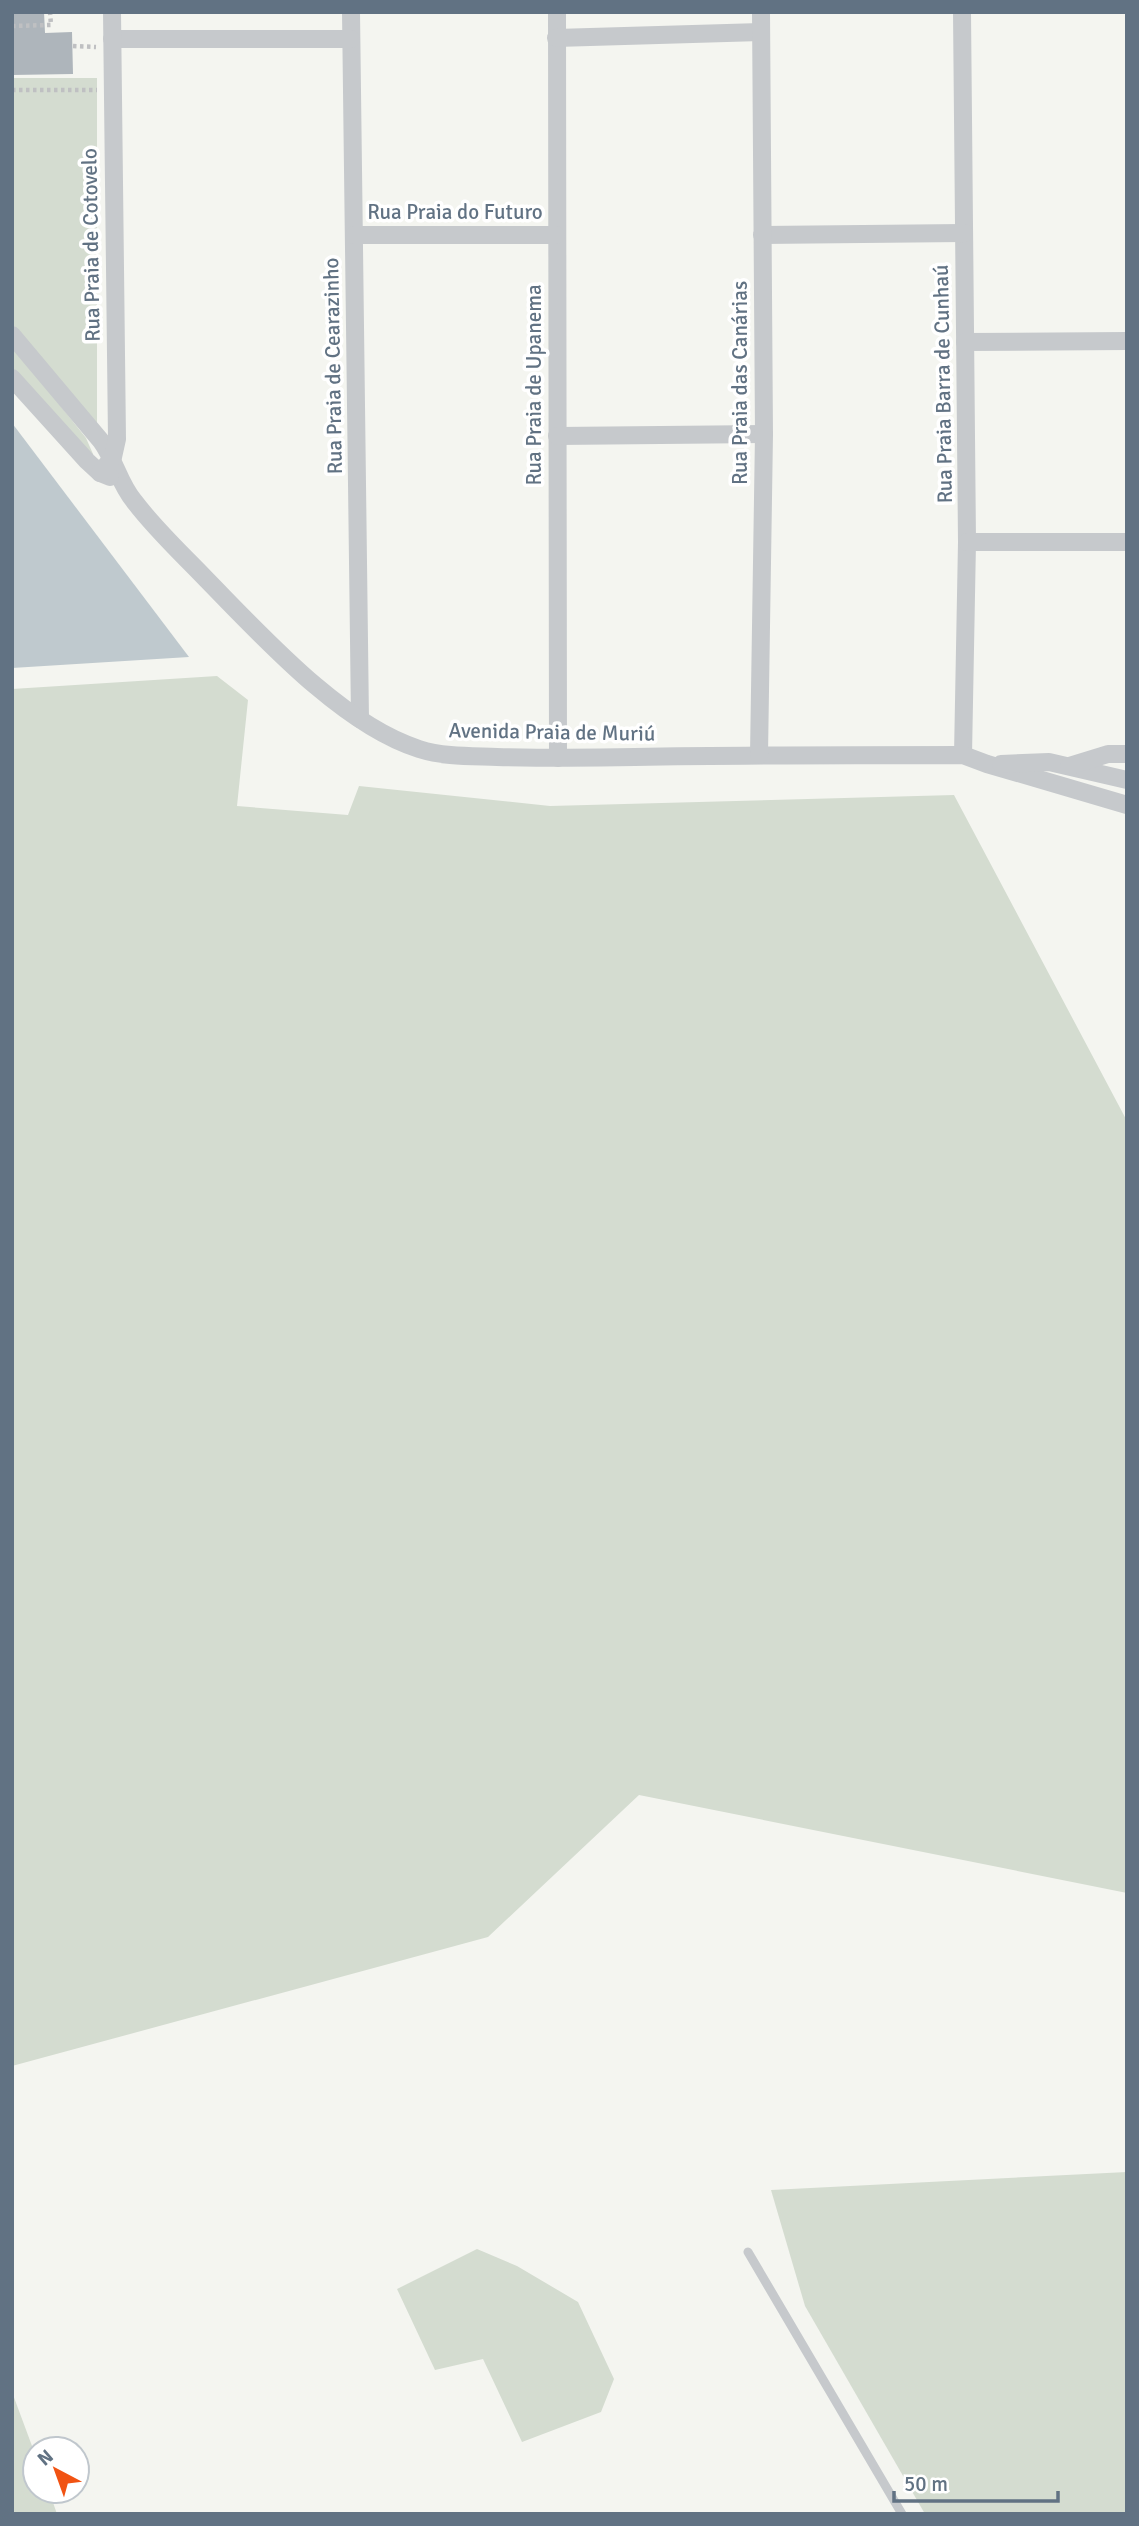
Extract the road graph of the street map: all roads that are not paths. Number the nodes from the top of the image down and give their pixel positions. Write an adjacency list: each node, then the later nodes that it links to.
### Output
1 (112, 12): 8 (street, Rua Praia de Cotovelo)
2 (351, 12): 9 (street, Rua Praia de Cearazinho)
3 (556, 12): 7 (street, Rua Praia de Upanema)
4 (761, 12): 6 (street, Rua Praia das Canárias)
5 (962, 12): 10 (street, Rua Praia Barra de Cunhaú)
6 (761, 32): 7 (street); 13 (street, Rua Praia das Canárias)
7 (556, 38): 12 (street, Rua Praia de Upanema)
8 (112, 39): 9 (street); 20 (street, Rua Praia de Cotovelo)
9 (351, 39): 11 (street, Rua Praia de Cearazinho)
10 (964, 233): 13 (street); 16 (street, Rua Praia Barra de Cunhaú)
11 (354, 235): 12 (street, Rua Praia do Futuro); 25 (street, Rua Praia de Cearazinho)
12 (556, 235): 19 (street, Rua Praia de Upanema)
13 (762, 235): 18 (street, Rua Praia das Canárias)
14 (12, 335): 20 (street, Avenida Praia de Muriú)
15 (1127, 341): 16 (street)
16 (965, 342): 23 (street, Rua Praia Barra de Cunhaú)
17 (12, 378): 21 (street)
18 (764, 434): 19 (street); 27 (street, Rua Praia das Canárias)
19 (557, 436): 29 (street, Rua Praia de Upanema)
20 (113, 457): 21 (street); 22 (street, Avenida Praia de Muriú)
21 (100, 473): 22 (street)
22 (121, 482): 25 (street, Avenida Praia de Muriú)
23 (967, 542): 24 (street); 28 (street, Rua Praia Barra de Cunhaú)
24 (1127, 542)
25 (360, 719): 29 (street, Avenida Praia de Muriú)
26 (1127, 754): 31 (street)
27 (759, 755): 28 (street, Avenida Praia de Muriú); 29 (street, Avenida Praia de Muriú)
28 (963, 755): 30 (street)
29 (558, 758)
30 (987, 765): 31 (street); 33 (street)
31 (1067, 766): 32 (street)
32 (1127, 780)
33 (1127, 805)
34 (748, 2252): 35 (lane)
35 (902, 2514)

